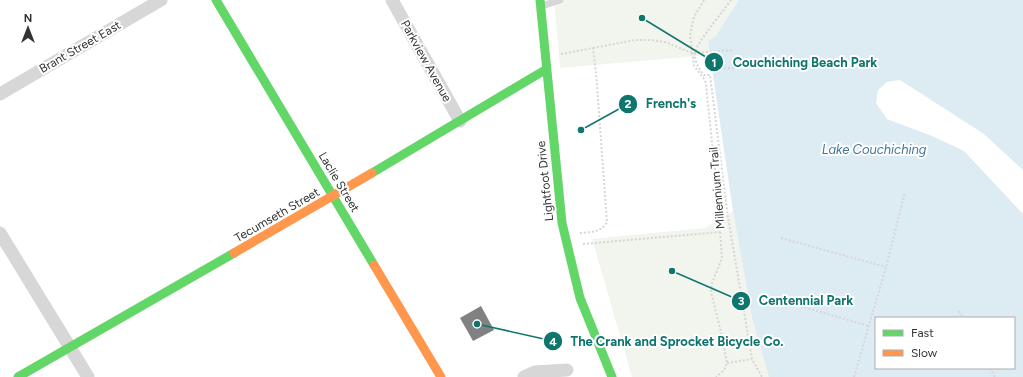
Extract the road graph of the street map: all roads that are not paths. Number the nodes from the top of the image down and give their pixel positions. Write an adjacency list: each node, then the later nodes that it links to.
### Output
1 (161, 0): 7 (street, Brant Street East)
2 (216, 0): 9 (street, Laclie Street)
3 (392, 0): 8 (street, Parkview Avenue)
4 (560, 0): 5 (lane)
5 (540, 3): 6 (street, Lightfoot Drive)
6 (545, 70): 8 (street, Tecumseth Street); 17 (street, Lightfoot Drive)
7 (0, 94)
8 (460, 121): 9 (street, Tecumseth Street)
9 (333, 196): 11 (street, Tecumseth Street); 15 (street, Laclie Street)
10 (0, 233): 11 (street)
11 (69, 347): 13 (street, Tecumseth Street); 14 (street)
12 (567, 370): 16 (street)
13 (18, 377)
14 (88, 377)
15 (441, 377)
16 (524, 377)
17 (612, 377)

